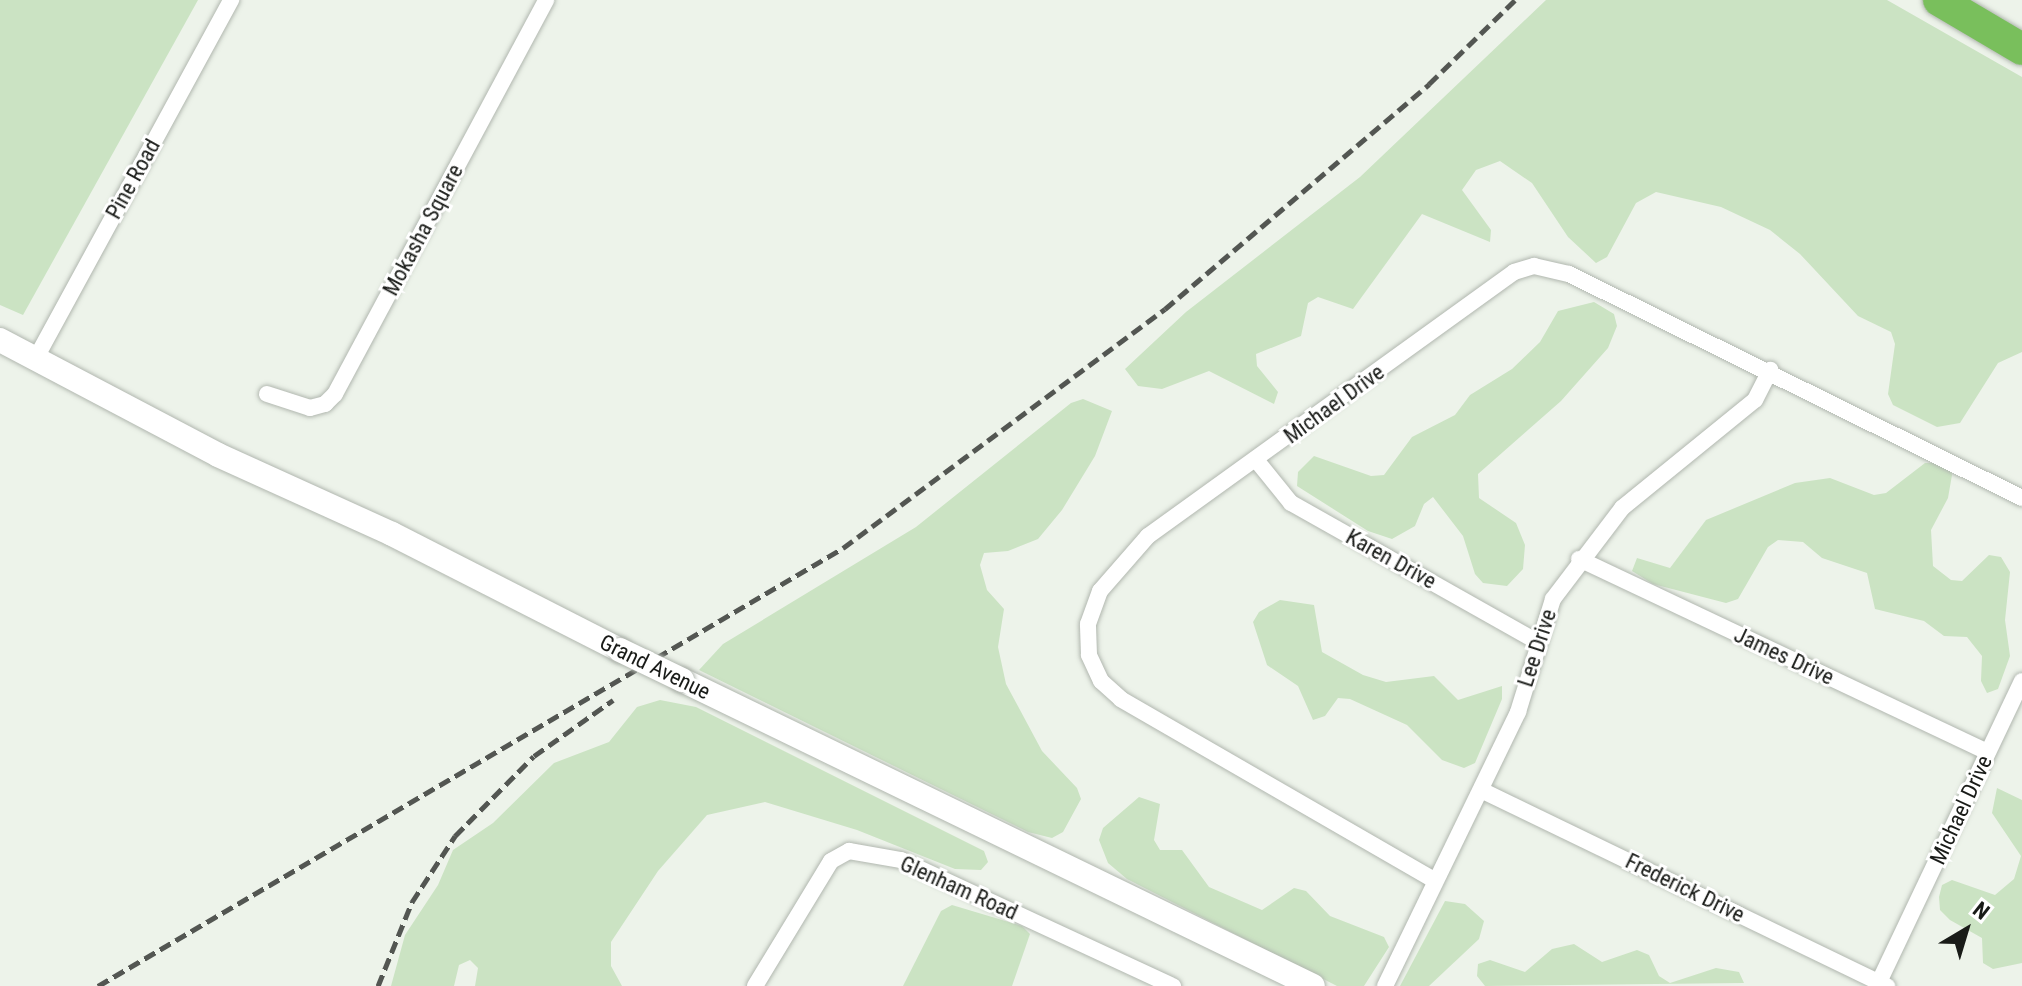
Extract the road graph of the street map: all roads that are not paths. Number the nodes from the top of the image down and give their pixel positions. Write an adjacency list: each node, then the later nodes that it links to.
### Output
1 (231, 0): 6 (street, Pine Road)
2 (546, 0): 8 (street, Mokasha Square)
3 (1939, 0): 4 (highway)
4 (2022, 49)
5 (0, 340): 6 (street, Grand Avenue)
6 (36, 358): 20 (street, Grand Avenue, bridge)
7 (1770, 370): 9 (street, Michael Drive); 10 (street, Michael Drive); 11 (street, Lee Drive)
8 (267, 394)
9 (1257, 461): 12 (street, Karen Drive); 16 (street, Michael Drive)
10 (2022, 498)
11 (1579, 559): 12 (street, Lee Drive); 14 (street, James Drive)
12 (1538, 642): 15 (street, Lee Drive)
13 (2022, 681): 14 (street, Michael Drive)
14 (1988, 752): 17 (street, Michael Drive)
15 (1483, 791): 16 (street, Lee Drive); 17 (street, Frederick Drive)
16 (1434, 880): 21 (street, Lee Drive)
17 (1883, 984)
18 (755, 986): 19 (street, Glenham Road)
19 (1173, 986)
20 (1313, 986)
21 (1385, 986)

